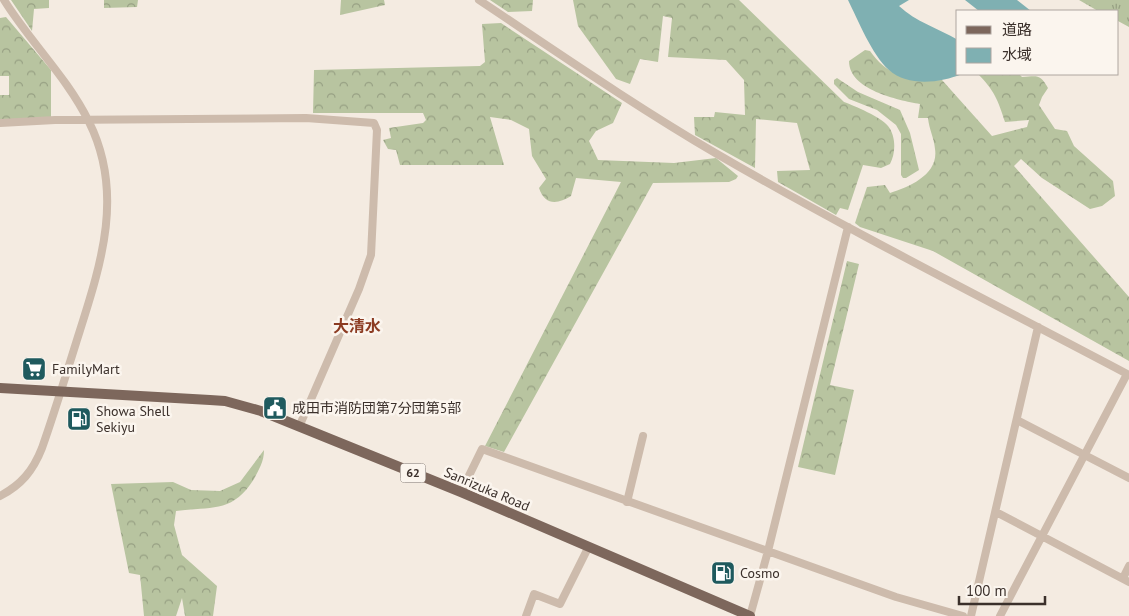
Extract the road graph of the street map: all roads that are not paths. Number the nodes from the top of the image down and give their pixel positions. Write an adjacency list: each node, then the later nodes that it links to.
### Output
1 (4, 0): 3 (street)
2 (479, 0): 5 (street)
3 (88, 121): 4 (street); 9 (street); 11 (street)
4 (0, 124)
5 (848, 227): 6 (street); 21 (street)
6 (1038, 327): 7 (street); 10 (street)
7 (1128, 375): 13 (street)
8 (0, 388): 9 (main road, Sanrizuka Road / 62)
9 (61, 391): 11 (main road, Sanrizuka Road / 62); 16 (street)
10 (1017, 420): 13 (street); 18 (street)
11 (299, 427): 15 (main road, Sanrizuka Road / 62)
12 (643, 436): 17 (street)
13 (1085, 455): 14 (street); 19 (street)
14 (1129, 478)
15 (461, 492): 17 (street); 20 (main road, Sanrizuka Road / 62)
16 (0, 496)
17 (627, 502): 21 (street)
18 (996, 512): 19 (street); 27 (street)
19 (1042, 536): 23 (street); 28 (street)
20 (588, 548): 24 (street); 25 (main road, Sanrizuka Road / 62)
21 (768, 551): 25 (street); 26 (street)
22 (1129, 566): 23 (street)
23 (1126, 580)
24 (526, 616)
25 (750, 616)
26 (963, 616)
27 (971, 616)
28 (1000, 616)

